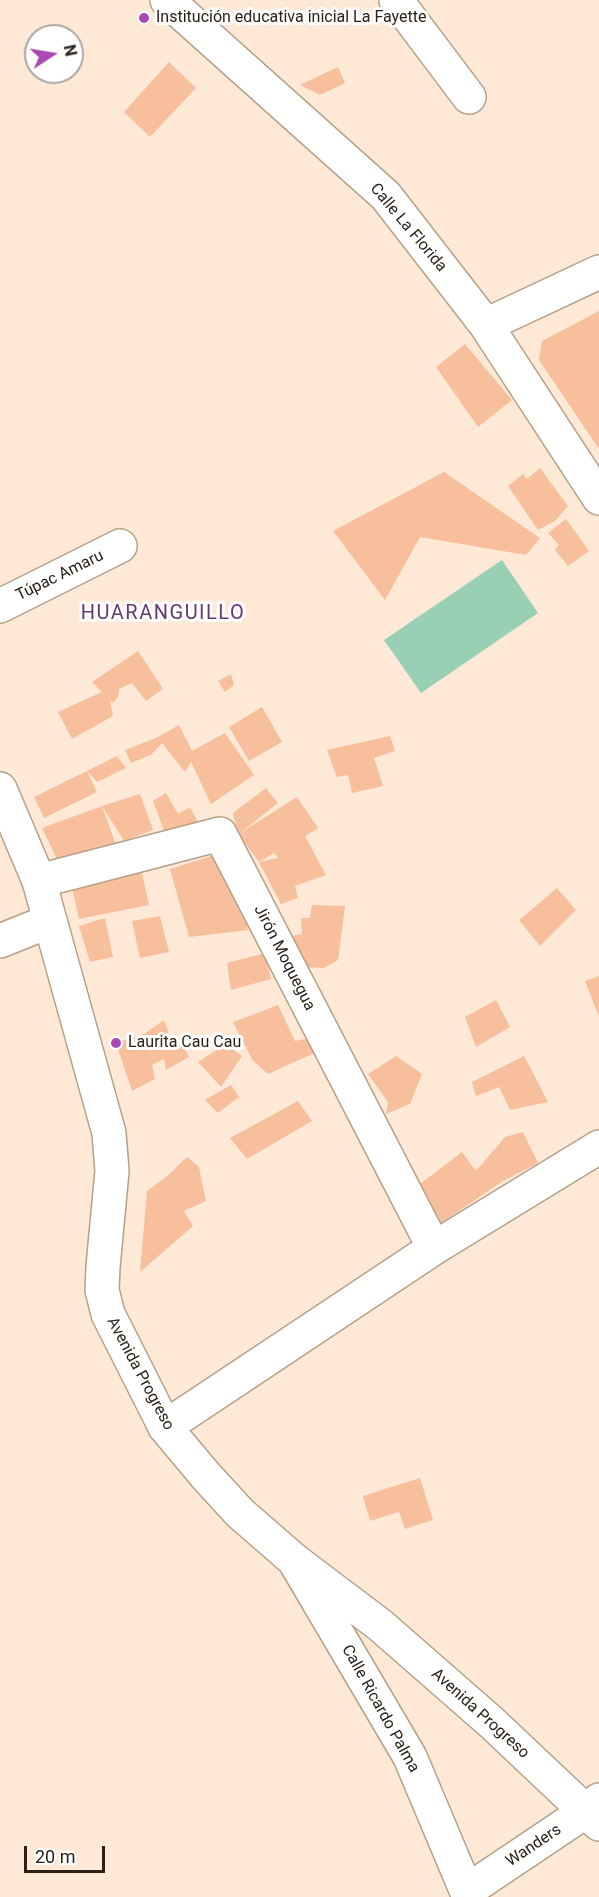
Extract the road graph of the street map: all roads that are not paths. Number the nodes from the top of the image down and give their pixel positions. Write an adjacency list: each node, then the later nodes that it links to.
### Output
1 (168, 0): 5 (street, Calle La Florida)
2 (396, 0): 3 (street)
3 (469, 97)
4 (599, 273): 5 (street)
5 (486, 325): 6 (street, Calle La Florida)
6 (599, 498)
7 (120, 546): 8 (street, Túpac Amaru)
8 (0, 606)
9 (0, 789): 10 (street, Avenida Progreso)
10 (39, 881): 11 (street, Avenida Progreso); 14 (street, Jirón Moquegua)
11 (50, 921): 12 (street); 15 (street, Avenida Progreso)
12 (0, 941)
13 (599, 1148): 14 (street)
14 (434, 1248): 15 (street)
15 (165, 1427): 16 (street, Avenida Progreso)
16 (294, 1560): 17 (street, Avenida Progreso); 18 (street, Calle Ricardo Palma)
17 (595, 1812): 18 (street, Wanders)
18 (468, 1894)

